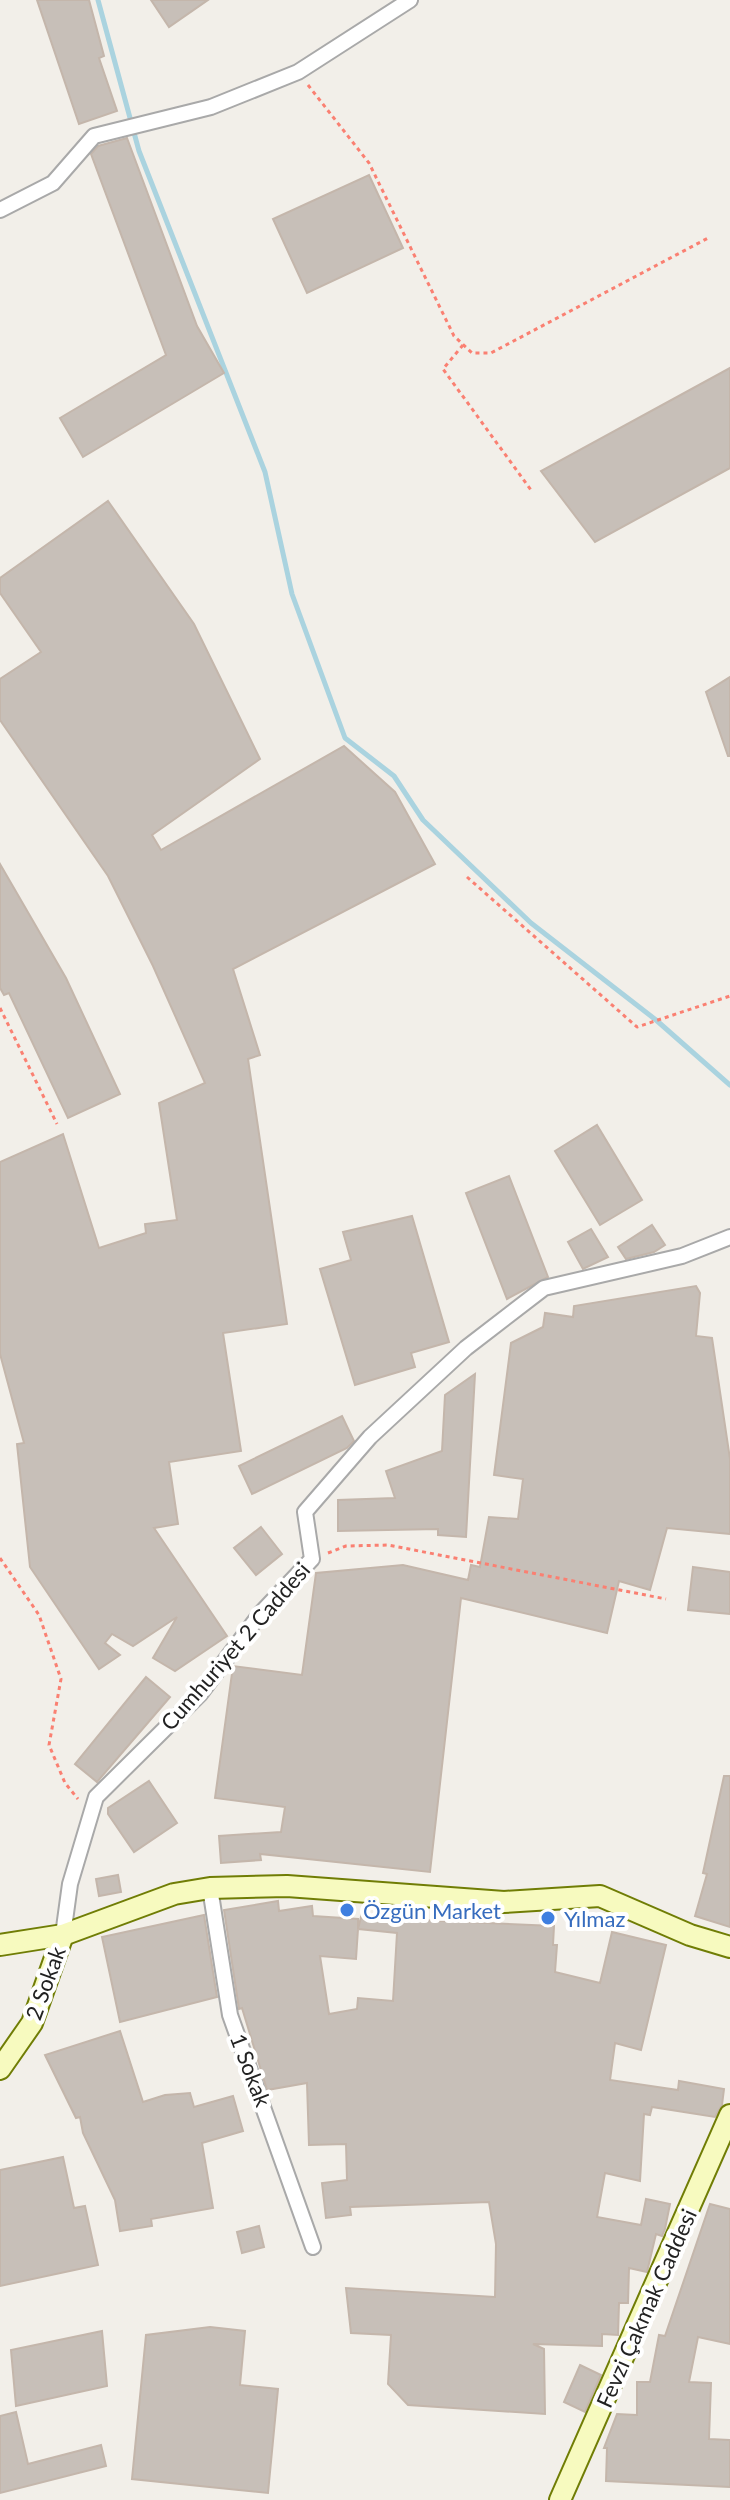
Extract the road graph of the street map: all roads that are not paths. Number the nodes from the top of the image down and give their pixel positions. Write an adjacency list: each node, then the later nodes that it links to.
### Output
1 (410, 0): 2 (street)
2 (0, 210)
3 (730, 1237): 5 (street, Cumhuriyet 2 Caddesi)
4 (210, 1888): 5 (street); 7 (street); 10 (street, 1 Sokak)
5 (63, 1935): 6 (street); 8 (street, 2 Sokak)
6 (0, 1945)
7 (730, 1947)
8 (0, 2069)
9 (730, 2115): 11 (street, Fevzi Çakmak Caddesi)
10 (313, 2247)
11 (560, 2500)

